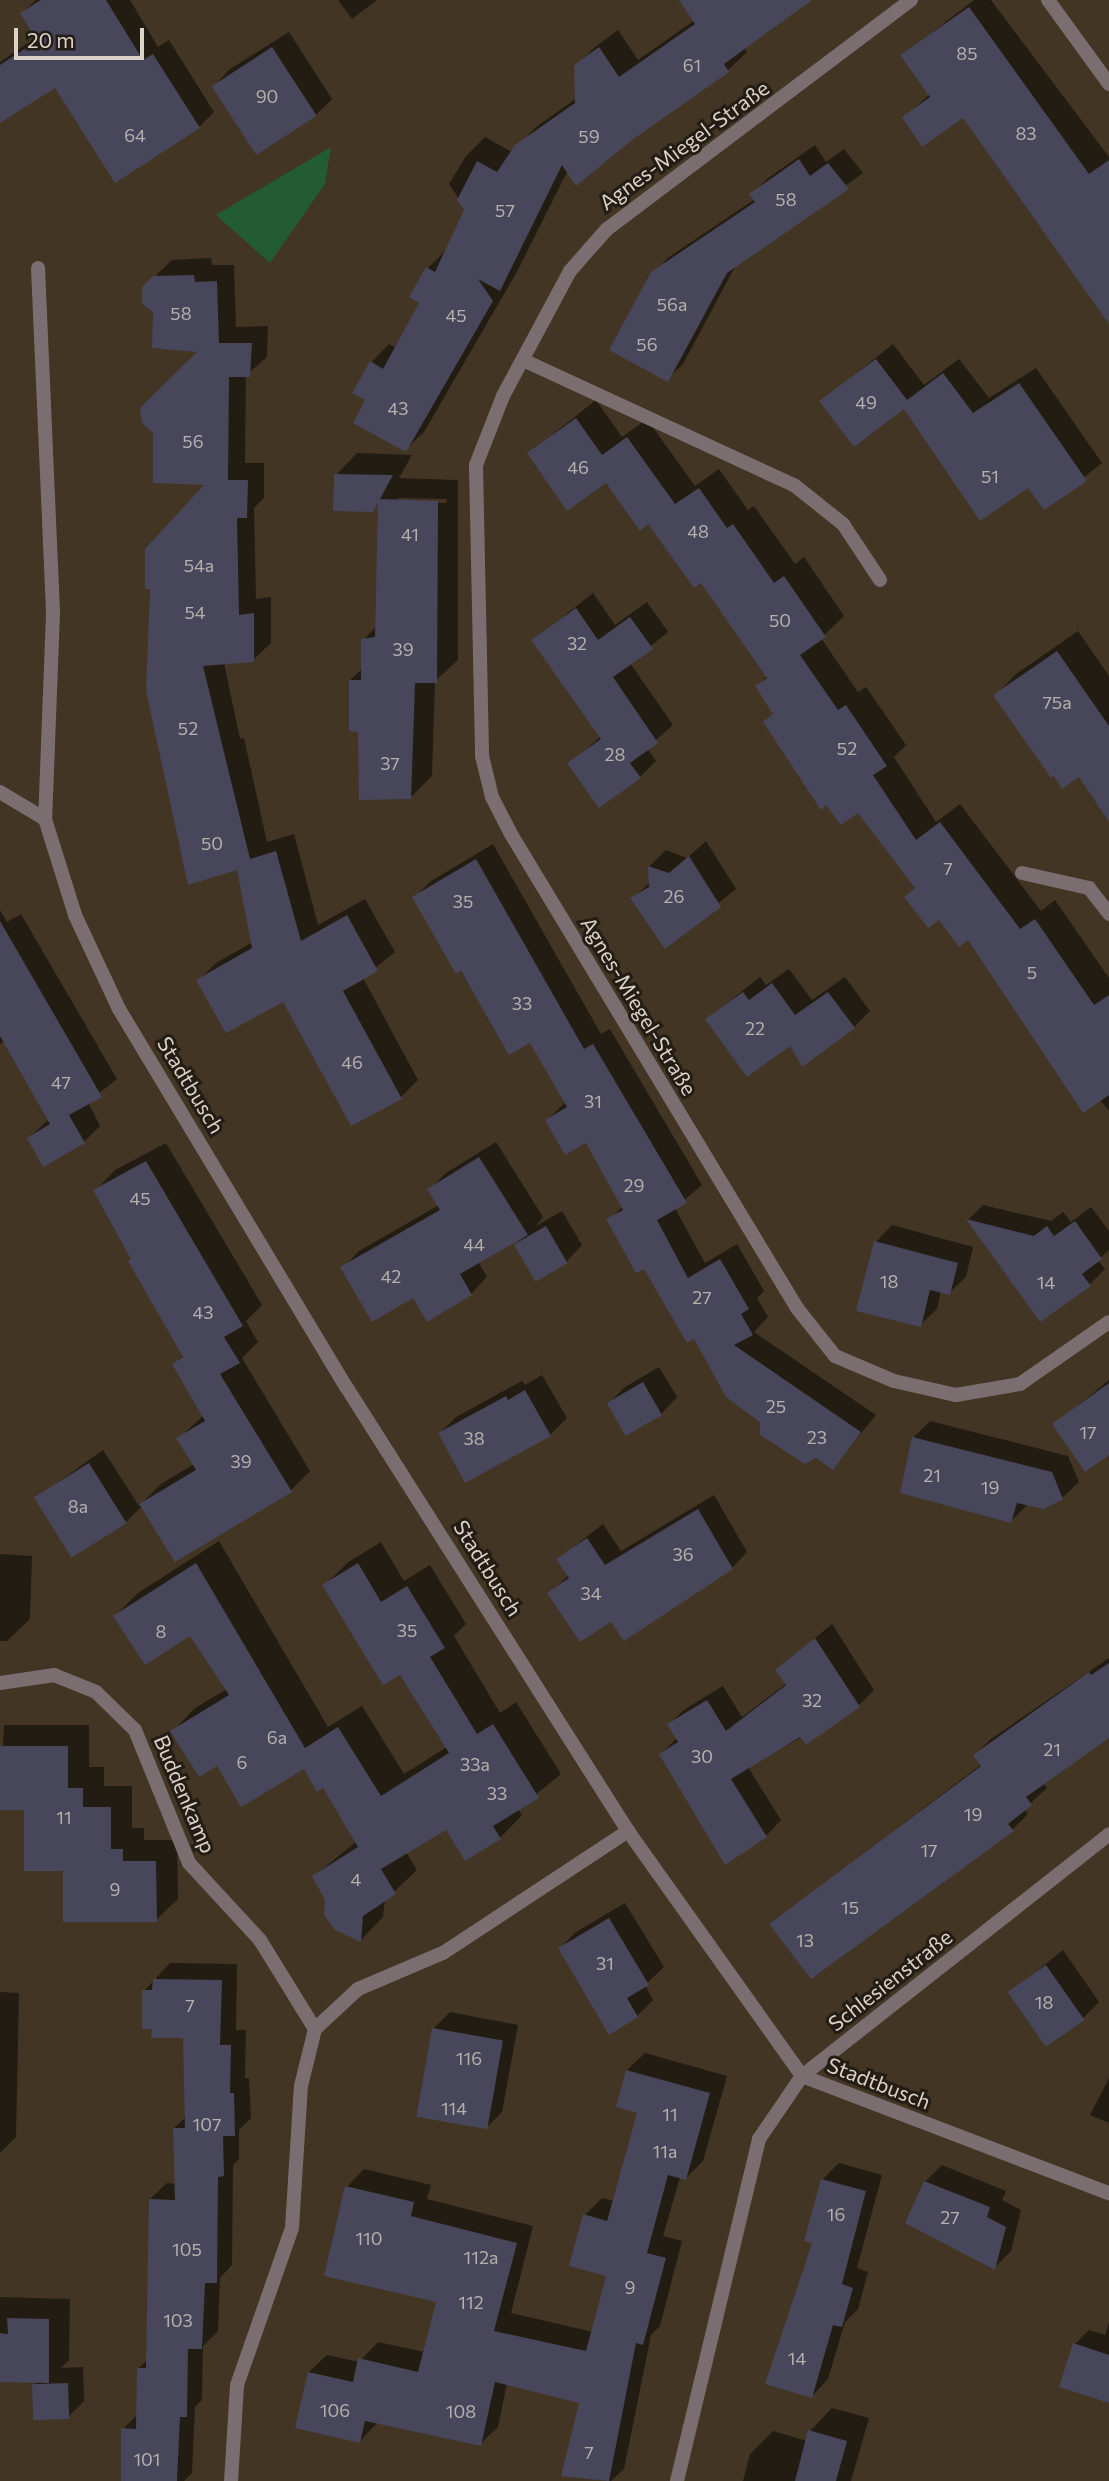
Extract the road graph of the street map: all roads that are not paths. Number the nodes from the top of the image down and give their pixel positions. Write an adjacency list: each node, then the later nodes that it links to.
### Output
1 (912, 0): 5 (street, Agnes-Miegel-Straße)
2 (1048, 0): 3 (street)
3 (1109, 84)
4 (38, 268): 8 (street, Stadtbusch)
5 (523, 360): 6 (street); 11 (street, Agnes-Miegel-Straße)
6 (880, 580)
7 (0, 792): 8 (street)
8 (45, 819): 13 (street, Stadtbusch)
9 (1022, 873): 10 (street)
10 (1109, 914)
11 (1109, 1322)
12 (0, 1683): 15 (street, Buddenkamp)
13 (628, 1831): 15 (street); 16 (street, Stadtbusch)
14 (1109, 1835): 16 (street, Schlesienstraße)
15 (315, 2029): 18 (street)
16 (802, 2076): 17 (street, Stadtbusch); 19 (street, Schlesienstraße)
17 (1109, 2193)
18 (231, 2481)
19 (677, 2481)

